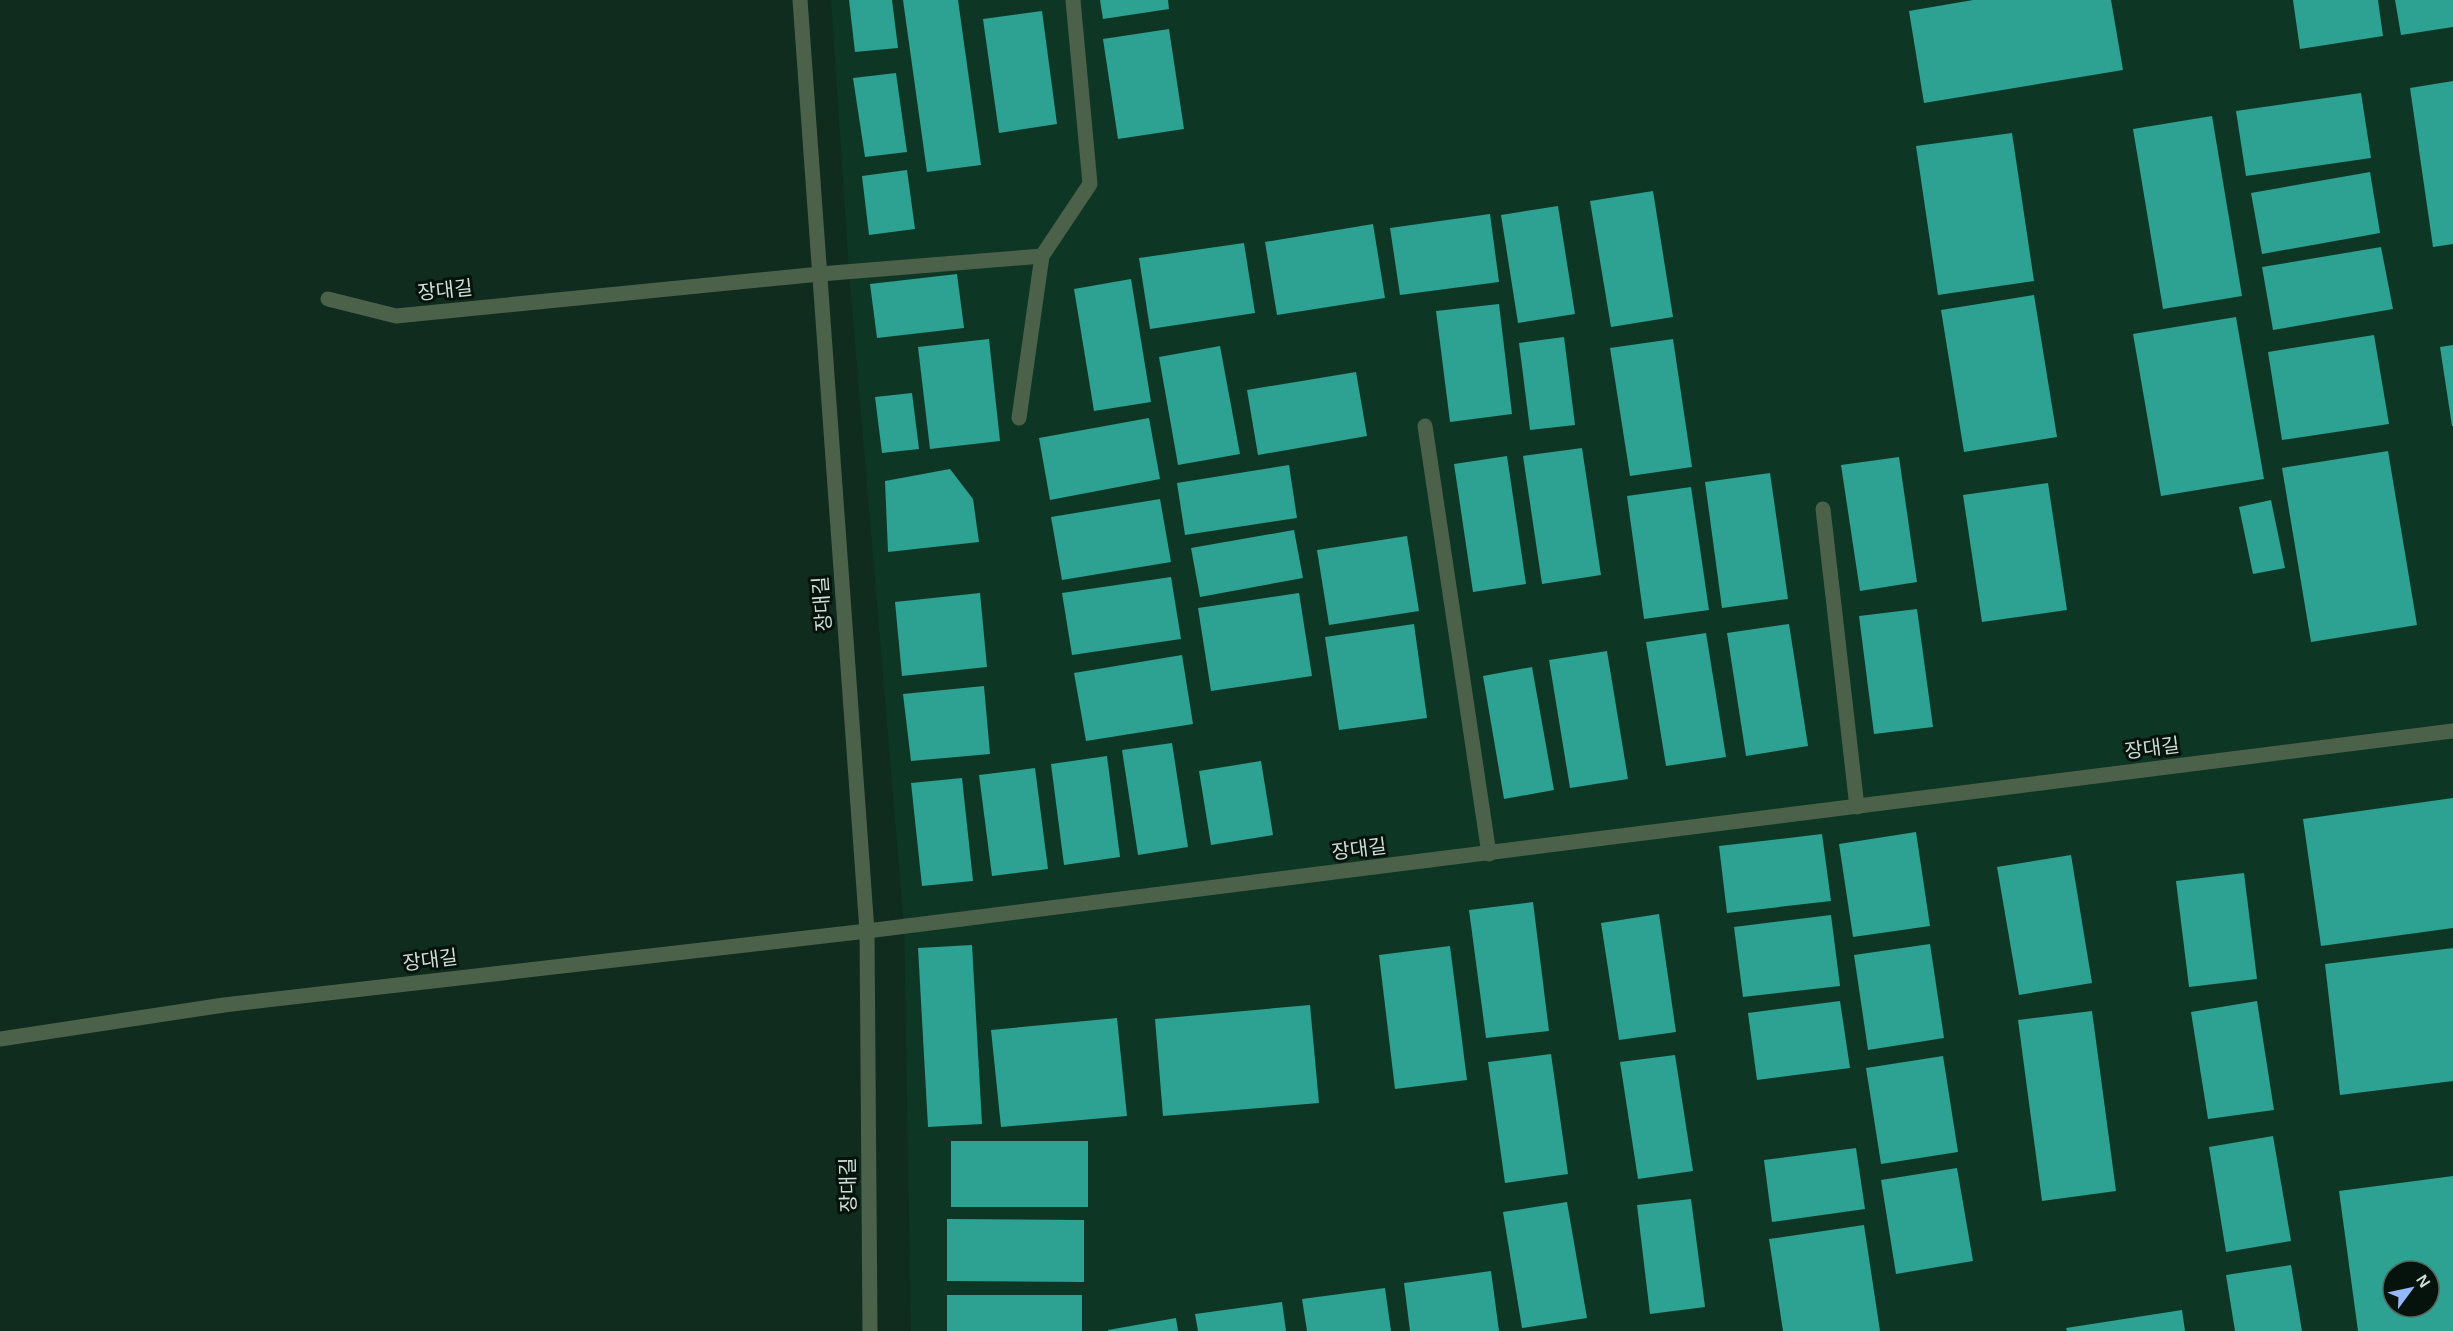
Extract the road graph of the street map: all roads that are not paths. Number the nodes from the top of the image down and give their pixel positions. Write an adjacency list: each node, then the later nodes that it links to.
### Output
1 (800, 0): 4 (street, 장대길)
2 (1073, 0): 3 (street)
3 (1042, 256): 4 (street); 6 (street)
4 (820, 274): 5 (street, 장대길); 12 (street, 장대길)
5 (328, 299)
6 (1020, 418)
7 (1425, 426): 11 (street)
8 (1823, 509): 10 (street)
9 (2453, 731): 10 (street, 장대길)
10 (1857, 807): 11 (street, 장대길)
11 (1489, 854): 12 (street, 장대길)
12 (867, 931): 13 (street, 장대길); 14 (street, 장대길)
13 (0, 1039)
14 (870, 1331)

